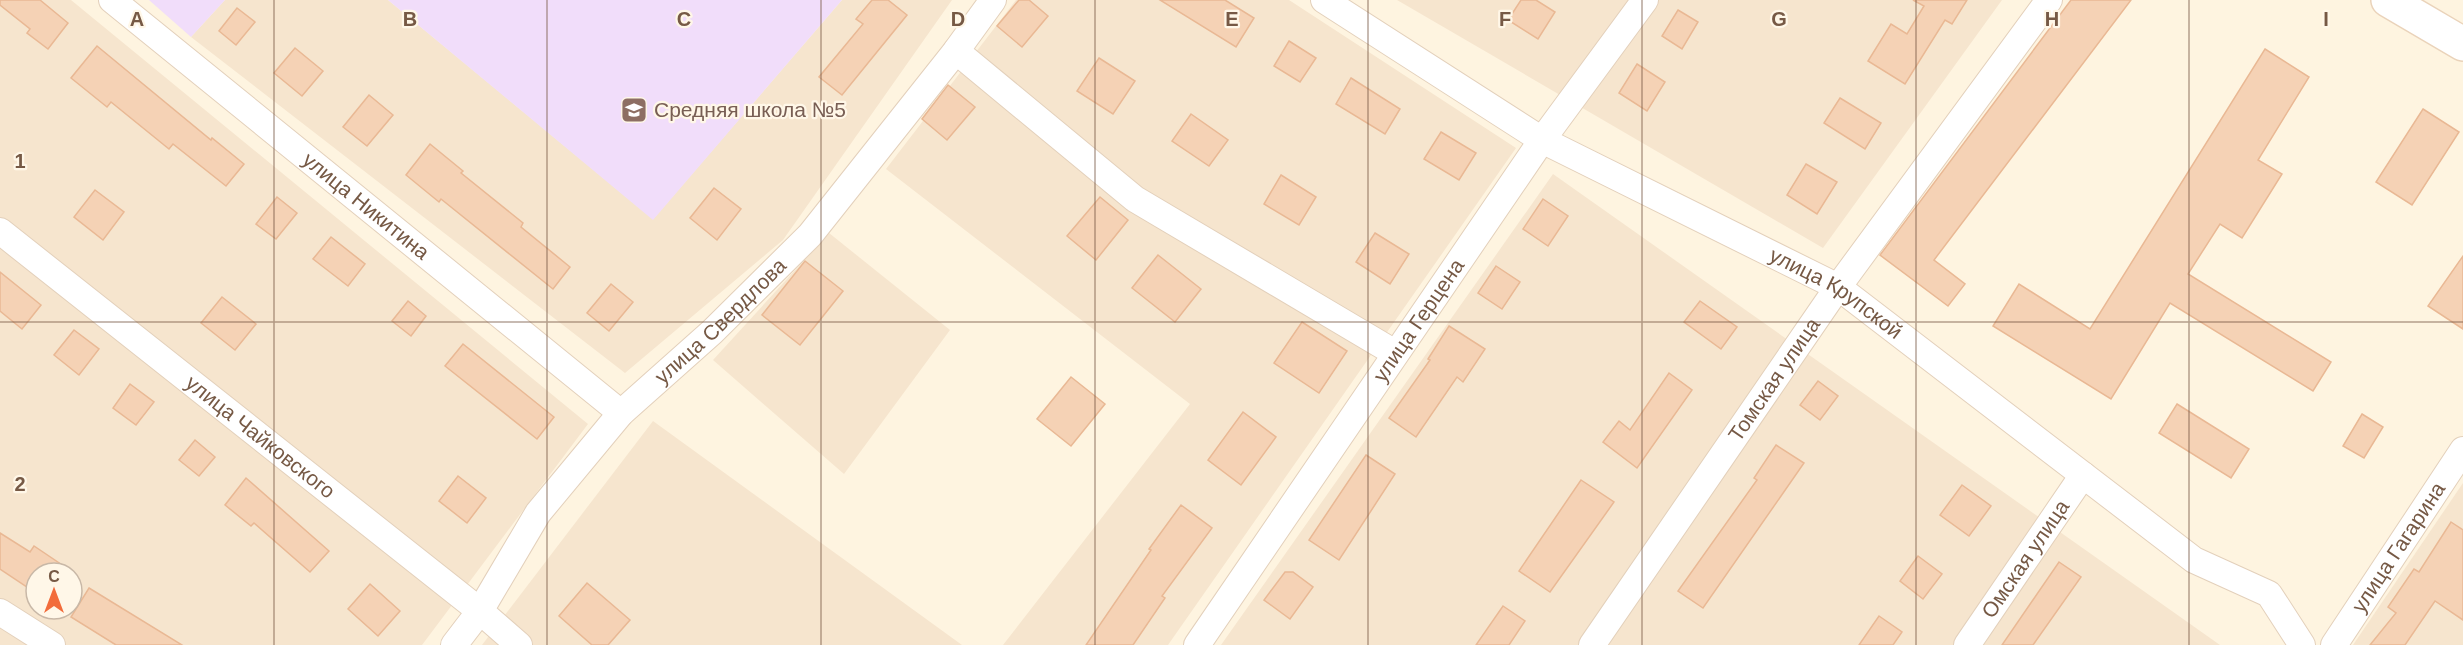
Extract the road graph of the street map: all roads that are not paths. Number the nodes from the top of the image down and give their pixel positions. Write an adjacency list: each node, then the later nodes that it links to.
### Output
1 (112, 0): 13 (street, улица Никитина)
2 (993, 0): 8 (street, улица Свердлова)
3 (1324, 0): 9 (street, улица Крупской)
4 (1645, 0): 9 (street, улица Герцена)
5 (2049, 0): 11 (street, Томская улица)
6 (2388, 0): 7 (main road)
7 (2463, 44)
8 (956, 51): 12 (street); 13 (street, улица Свердлова)
9 (1542, 140): 11 (street, улица Крупской); 12 (street, улица Герцена)
10 (0, 231): 16 (street, улица Чайковского)
11 (1838, 287): 15 (street, улица Крупской); 22 (street, Томская улица)
12 (1395, 353): 21 (street, улица Герцена)
13 (621, 413): 16 (street, улица Свердлова)
14 (2463, 450): 25 (street, улица Гагарина)
15 (2083, 475): 23 (street, Омская улица); 24 (street, улица Крупской)
16 (480, 611): 19 (street, улица Свердлова); 20 (street, улица Чайковского)
17 (0, 612): 18 (street)
18 (52, 645)
19 (454, 645)
20 (519, 645)
21 (1197, 645)
22 (1592, 645)
23 (1967, 645)
24 (2302, 645)
25 (2334, 645)

